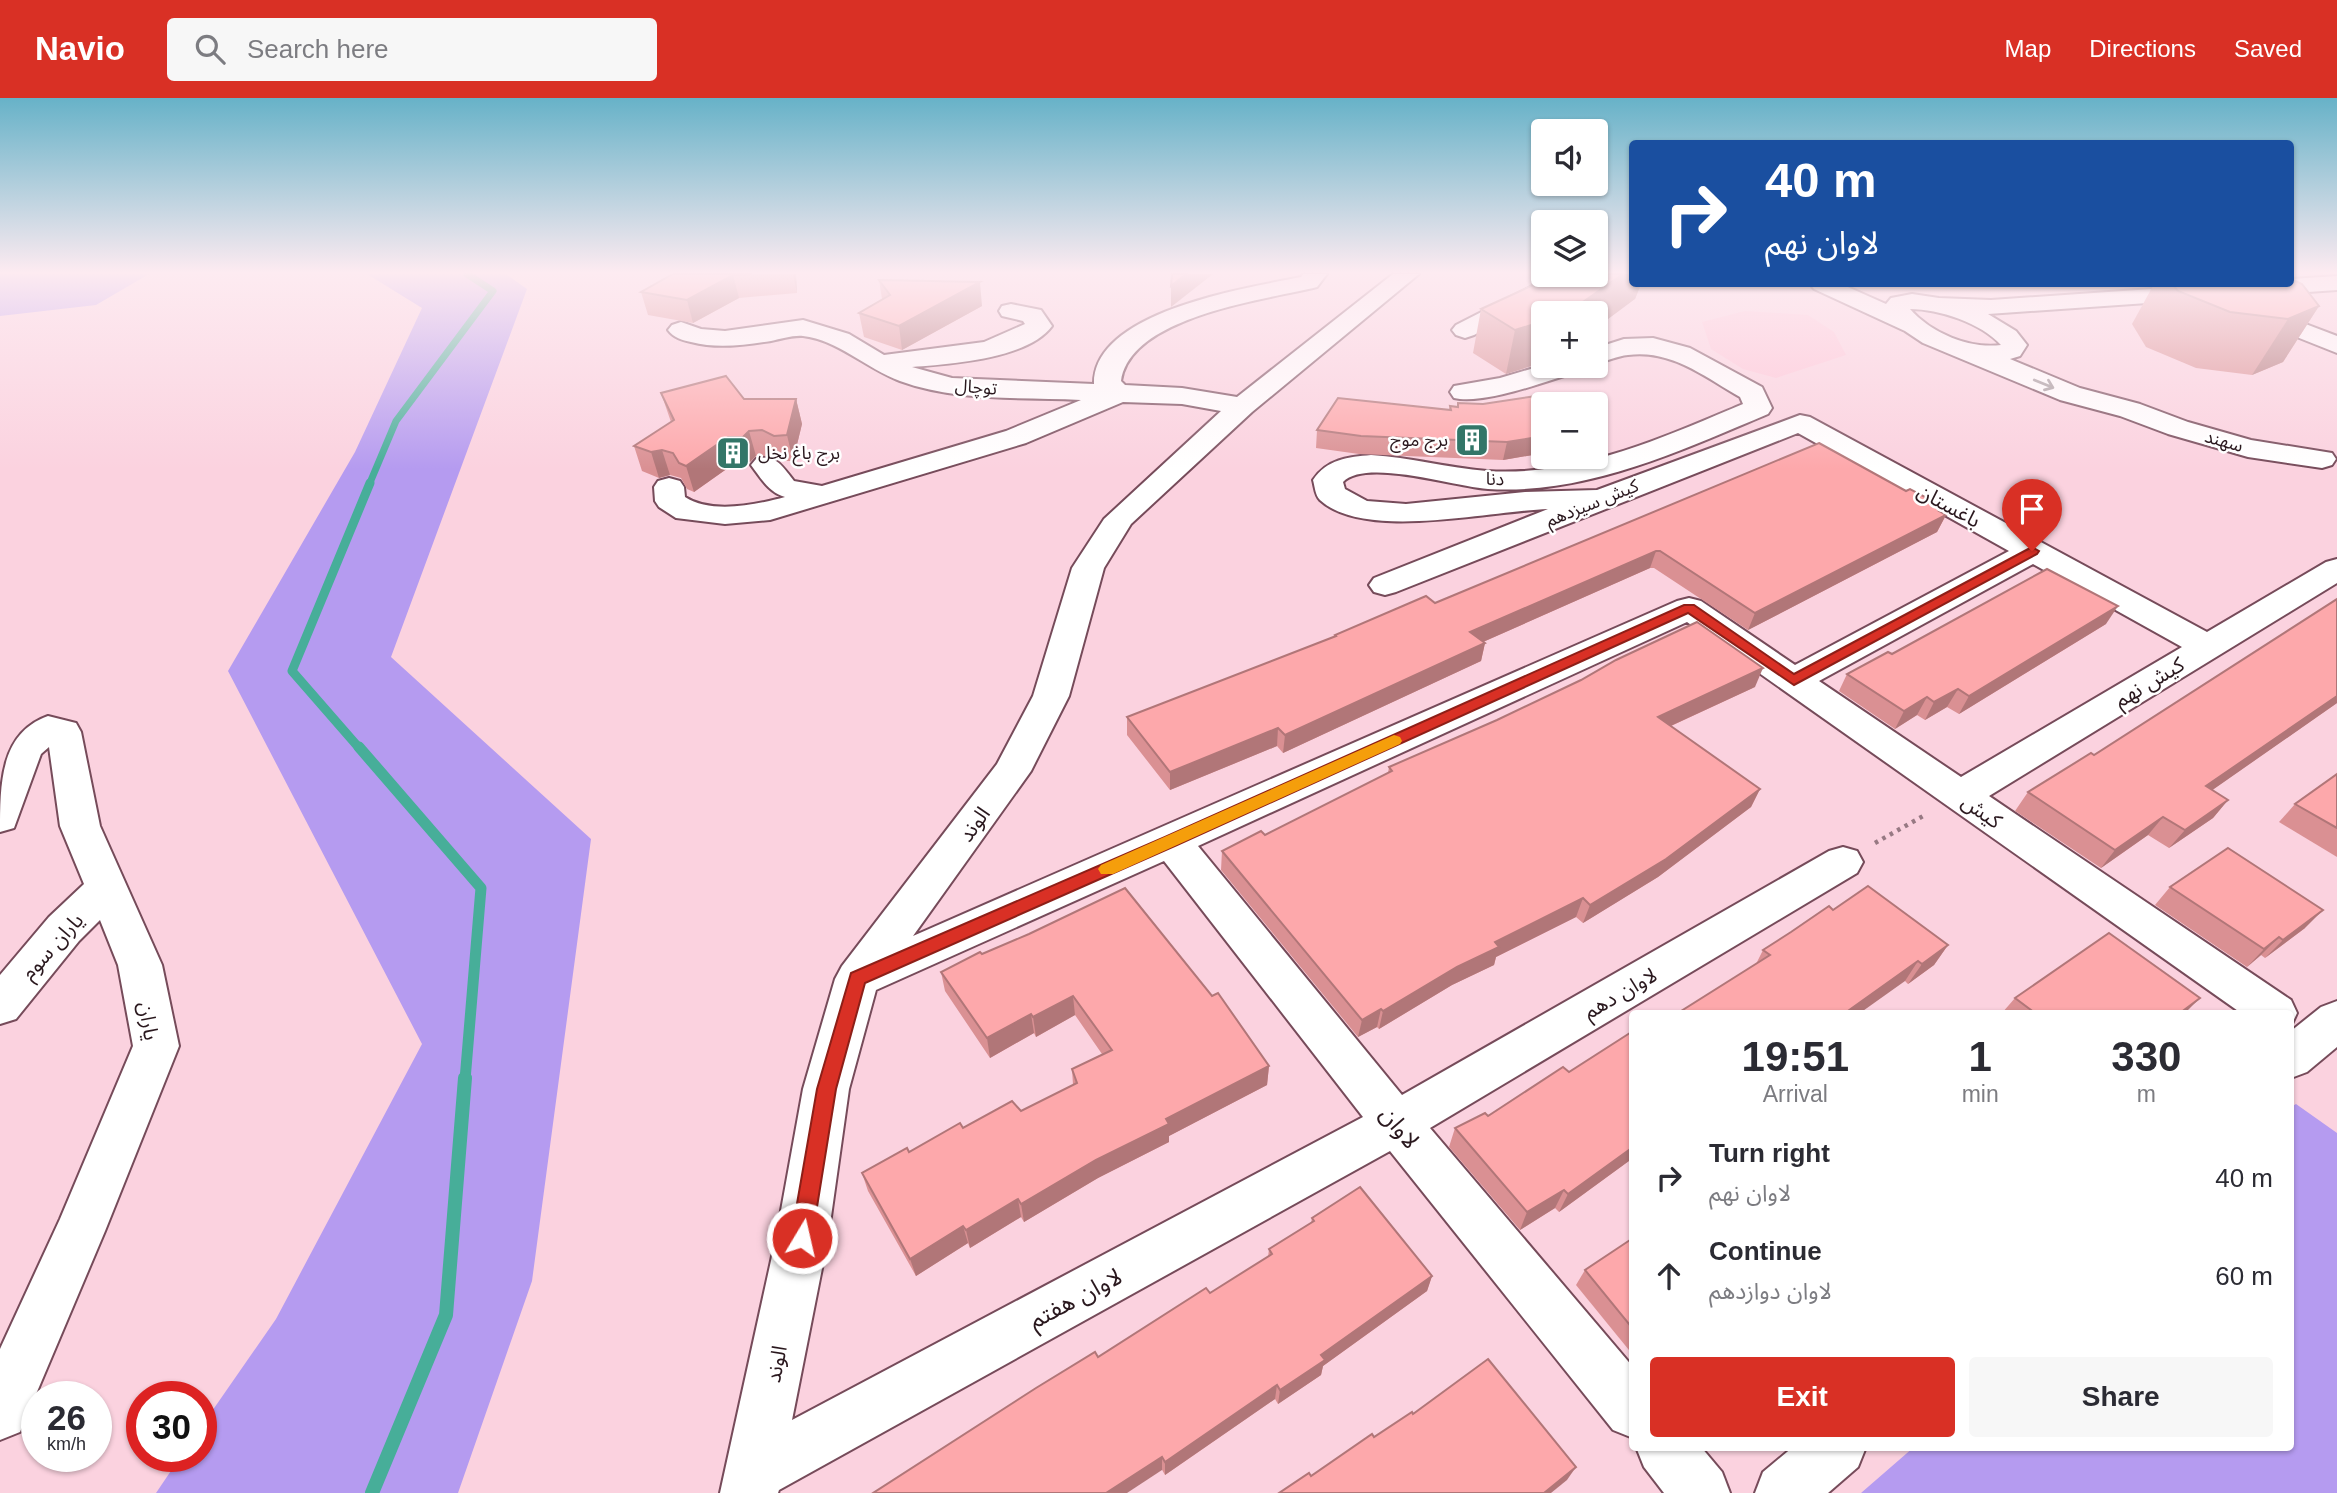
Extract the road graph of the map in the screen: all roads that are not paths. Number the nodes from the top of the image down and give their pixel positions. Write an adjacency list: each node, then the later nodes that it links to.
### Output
1 (840, 339): 10 (street, توچال)
2 (1020, 339): 10 (street)
3 (1135, 339): 13 (street)
4 (1326, 339): 14 (street, الوند)
5 (1948, 339): 8 (street)
6 (2009, 339): 8 (street)
7 (2013, 339): 15 (street, سهند)
8 (1959, 347): 15 (street, سهند, one-way to 15)
9 (1608, 352): 21 (street, دنا)
10 (878, 362): 13 (street, توچال)
11 (1531, 377): 12 (street)
12 (1464, 392)
13 (1118, 394): 14 (street, توچال); 20 (street)
14 (1242, 406): 32 (street, الوند)
15 (2130, 410): 17 (street, سهند)
16 (1800, 423): 21 (street, کیش سیزدهم); 22 (street, باغستان)
17 (2332, 460)
18 (766, 465): 20 (street)
19 (669, 487): 20 (street)
20 (823, 495)
21 (1601, 499): 24 (street, کیش سیزدهم)
22 (2032, 551): 25 (street, باغستان); 26 (street)
23 (2337, 569): 25 (street, کیش نهم)
24 (1385, 585)
25 (2208, 647): 27 (street, کیش نهم)
26 (1794, 680): 27 (street, کیش); 29 (street, کیش)
27 (1959, 795): 34 (street, کیش)
28 (0, 818): 31 (street, یاران)
29 (1171, 841): 32 (street); 35 (street, لاوان)
30 (1843, 862): 35 (street, لاوان دهم)
31 (106, 888): 33 (street, یاران سوم); 37 (street, یاران)
32 (857, 979): 40 (street, الوند)
33 (0, 1006)
34 (2271, 1010)
35 (1396, 1123): 36 (street, لاوان); 40 (street, لاوان هفتم)
36 (1629, 1405)
37 (0, 1412)
38 (1667, 1451): 41 (street)
39 (1833, 1451): 42 (street)
40 (752, 1482)
41 (1701, 1493)
42 (1784, 1493)

